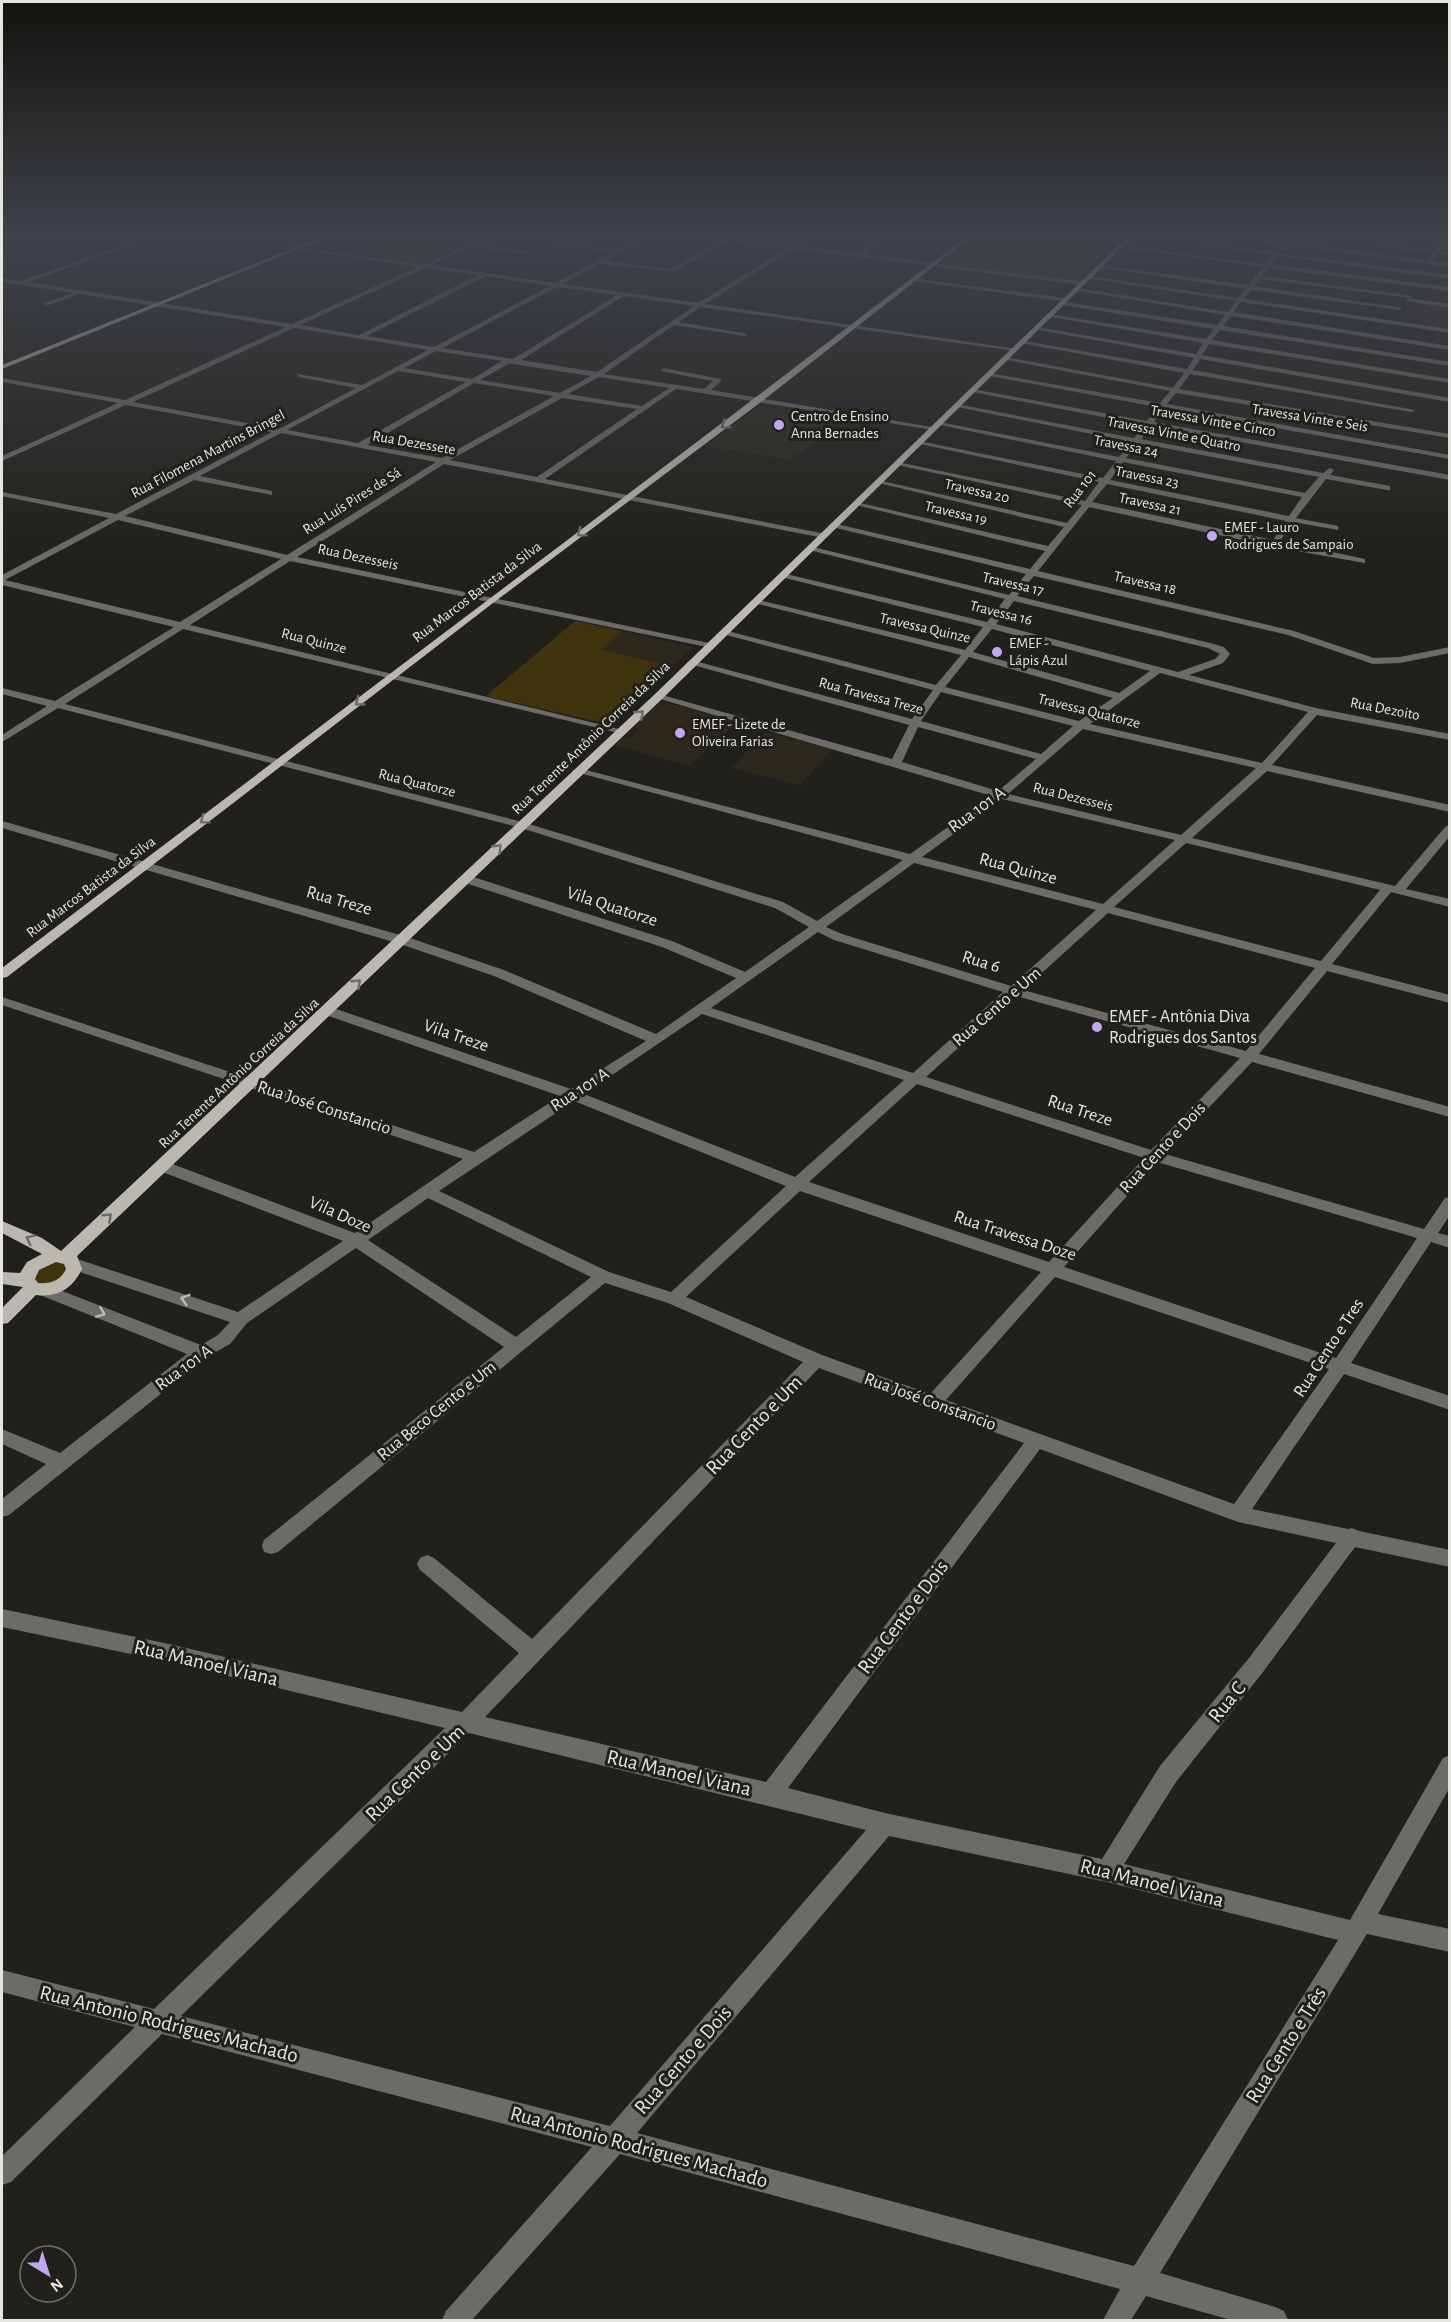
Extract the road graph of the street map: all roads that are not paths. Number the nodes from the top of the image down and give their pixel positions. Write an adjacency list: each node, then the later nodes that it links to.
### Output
1 (45, 343): 20 (main road)
2 (59, 343): 21 (main road)
3 (255, 343): 48 (street)
4 (394, 343): 19 (street)
5 (442, 343): 19 (street, Rua Filomena Martins Bringel)
6 (540, 343): 25 (street)
7 (643, 343): 32 (street, Rua Luís Pires de Sá)
8 (831, 343): 45 (main road, Rua Marcos Batista da Silva)
9 (997, 343): 17 (street)
10 (1022, 343): 17 (main road, Rua Tenente Antônio Correia da Silva)
11 (1122, 343): 23 (street)
12 (1205, 343): 23 (street, Rua 101)
13 (1214, 343): 29 (street)
14 (1316, 343): 22 (street)
15 (1392, 343): 22 (street)
16 (1422, 343): 18 (street)
17 (1019, 346): 24 (main road, Rua Tenente Antônio Correia da Silva); 31 (street)
18 (1449, 348)
19 (432, 349): 25 (street); 28 (street, Rua Filomena Martins Bringel)
20 (24, 352): 21 (main road); 26 (main road)
21 (35, 353): 26 (main road)
22 (1383, 354): 27 (street); 29 (street)
23 (1198, 356): 31 (street, Rua 101); 38 (street)
24 (1005, 359): 34 (main road, Rua Tenente Antônio Correia da Silva); 41 (street)
25 (510, 361): 32 (street); 36 (street)
26 (3, 363)
27 (1449, 364)
28 (396, 369): 36 (street); 39 (street, Rua Filomena Martins Bringel)
29 (1374, 369): 37 (street); 38 (street)
30 (663, 370): 43 (street)
31 (1189, 371): 41 (street, Rua 101); 47 (street)
32 (599, 374): 40 (street); 44 (street, Rua Luís Pires de Sá)
33 (299, 375): 39 (street)
34 (989, 375): 42 (main road, Rua Tenente Antônio Correia da Silva); 50 (street, Travessa Vinte e Seis)
35 (2, 381): 48 (street, Rua Dezessete)
36 (470, 381): 44 (street); 61 (street)
37 (1449, 381)
38 (1367, 384): 46 (street); 47 (street)
39 (362, 387): 56 (street, Rua Filomena Martins Bringel)
40 (675, 387): 43 (street); 51 (street)
41 (1174, 390): 50 (street, Rua 101); 53 (street)
42 (972, 391): 49 (main road, Rua Tenente Antônio Correia da Silva); 54 (street, Travessa Vinte e Cinco)
43 (705, 392): 45 (street)
44 (563, 394): 51 (street); 66 (street, Rua Luís Pires de Sá)
45 (758, 400): 55 (street); 78 (main road, Rua Marcos Batista da Silva, one-way to 78)
46 (1449, 400)
47 (1358, 401): 52 (street); 53 (street)
48 (123, 404): 56 (street, Rua Dezessete); 64 (street)
49 (956, 406): 55 (main road, Rua Tenente Antônio Correia da Silva); 59 (street, Travessa Vinte e Quatro)
50 (1161, 407): 54 (street, Rua 101); 58 (street, Travessa Vinte e Seis)
51 (642, 408): 71 (street)
52 (1411, 410)
53 (1349, 419): 57 (street); 58 (street)
54 (1148, 423): 59 (street, Rua 101); 62 (street, Travessa Vinte e Cinco)
55 (937, 426): 60 (main road, Rua Tenente Antônio Correia da Silva); 65 (street, Travessa 24)
56 (280, 431): 61 (street, Rua Dezessete); 69 (street, Rua Filomena Martins Bringel)
57 (1449, 436)
58 (1345, 437): 62 (street); 63 (street, Travessa Vinte e Seis)
59 (1134, 441): 65 (street, Rua 101); 68 (street, Travessa Vinte e Quatro)
60 (919, 443): 67 (main road, Rua Tenente Antônio Correia da Silva); 73 (street, Travessa 23)
61 (359, 446): 66 (street, Rua Dezessete)
62 (1340, 457): 68 (street); 70 (street, Travessa Vinte e Cinco)
63 (1449, 457)
64 (2, 459)
65 (1119, 459): 73 (street, Rua 101); 77 (street, Travessa 24)
66 (443, 461): 71 (street, Rua Dezessete); 90 (street, Rua Luís Pires de Sá)
67 (897, 464): 72 (main road, Rua Tenente Antônio Correia da Silva); 80 (street, Travessa 21)
68 (1325, 476): 74 (street, Travessa Vinte e Quatro); 77 (street)
69 (193, 477): 75 (street); 81 (street, Rua Filomena Martins Bringel)
70 (1449, 478)
71 (538, 480): 78 (street, Rua Dezessete)
72 (878, 482): 79 (main road, Rua Tenente Antônio Correia da Silva); 84 (street, Travessa 20)
73 (1104, 482): 80 (street, Rua 101); 82 (street, Travessa 23)
74 (1387, 488)
75 (269, 493)
76 (2, 494): 81 (street, Rua Dezesseis)
77 (1307, 496): 82 (street)
78 (628, 498): 86 (street, Rua Dezessete); 96 (main road, Rua Marcos Batista da Silva, one-way to 96)
79 (856, 504): 83 (main road, Rua Tenente Antônio Correia da Silva); 89 (street, Travessa 19)
80 (1086, 505): 84 (street, Rua 101); 87 (street, Travessa 21)
81 (117, 518): 90 (street, Rua Dezesseis); 94 (street, Rua Filomena Martins Bringel)
82 (1291, 520): 85 (street, Travessa 23); 87 (street)
83 (832, 526): 86 (main road, Rua Tenente Antônio Correia da Silva); 92 (street, Travessa 18)
84 (1069, 526): 89 (street, Rua 101)
85 (1335, 528)
86 (821, 536): 88 (main road, Rua Tenente Antônio Correia da Silva)
87 (1274, 544): 91 (street, Travessa 21)
88 (809, 549): 93 (main road, Rua Tenente Antônio Correia da Silva); 95 (street, Travessa 17)
89 (1049, 549): 92 (street, Rua 101)
90 (288, 558): 96 (street, Rua Dezesseis); 99 (street, Rua Luís Pires de Sá)
91 (1362, 561)
92 (1032, 573): 95 (street, Rua 101); 102 (street, Travessa 18)
93 (782, 576): 97 (main road, Rua Tenente Antônio Correia da Silva); 98 (street, Travessa 16)
94 (2, 580): 99 (street, Rua Quinze)
95 (1009, 598): 98 (street, Rua 101); 106 (street, Travessa 17)
96 (490, 601): 101 (street, Rua Dezesseis); 107 (main road, Rua Marcos Batista da Silva)
97 (755, 602): 100 (main road, Rua Tenente Antônio Correia da Silva); 103 (street, Travessa Quinze)
98 (990, 625): 103 (street, Rua 101); 105 (street, Travessa 16)
99 (183, 627): 107 (street, Rua Quinze); 112 (street, Rua Luís Pires de Sá)
100 (724, 633): 101 (main road, Rua Tenente Antônio Correia da Silva); 108 (street, Travessa Quatorze)
101 (709, 646): 104 (main road, Rua Tenente Antônio Correia da Silva)
102 (1449, 650)
103 (966, 653): 108 (street, Rua 101); 110 (street, Travessa Quinze)
104 (691, 663): 111 (main road, Rua Tenente Antônio Correia da Silva); 114 (street, Rua Travessa Treze)
105 (1159, 669): 106 (street, Travessa 16); 110 (street, Rua 101 A)
106 (1182, 674): 113 (street, Travessa 16)
107 (391, 677): 116 (street, Rua Quinze); 121 (main road, Rua Marcos Batista da Silva, one-way to 121)
108 (939, 688): 114 (street, Rua 101); 115 (street, Travessa Quatorze)
109 (2, 691): 112 (street, Rua Quatorze)
110 (1122, 697): 115 (street, Rua 101 A)
111 (658, 698): 116 (main road, Rua Tenente Antônio Correia da Silva, one-way to 111); 120 (street, Rua Dezesseis)
112 (54, 705): 118 (street, Rua Luís Pires de Sá); 121 (street, Rua Quatorze)
113 (1315, 711): 117 (street, Rua Dezoito); 122 (street, Rua Cento e Um)
114 (915, 723): 119 (street, Rua Travessa Treze); 120 (street, Rua 101)
115 (1081, 725): 119 (street, Rua 101 A); 122 (street, Travessa Quatorze)
116 (619, 732): 123 (main road, Rua Tenente Antônio Correia da Silva)
117 (1449, 737)
118 (2, 739)
119 (1042, 757): 124 (street, Rua 101 A)
120 (896, 763): 124 (street, Rua Dezesseis)
121 (278, 764): 127 (street, Rua Quatorze); 131 (main road, Rua Marcos Batista da Silva, one-way to 131)
122 (1263, 768): 125 (street, Travessa Quatorze); 129 (street, Rua Cento e Um)
123 (578, 771): 127 (main road, Rua Tenente Antônio Correia da Silva); 130 (street, Rua Quinze)
124 (1000, 795): 129 (street, Rua Dezesseis); 130 (street, Rua 101 A)
125 (1449, 809)
126 (2, 824): 131 (street, Rua Treze)
127 (522, 825): 132 (main road, Rua Tenente Antônio Correia da Silva, one-way to 127); 136 (street, Rua Quatorze)
128 (1449, 828): 133 (street, Rua Cento e Dois)
129 (1185, 840): 133 (street, Rua Dezesseis); 135 (street, Rua Cento e Um)
130 (909, 859): 135 (street, Rua Quinze); 136 (street, Rua 101 A)
131 (142, 866): 137 (street, Rua Treze); 139 (main road, Rua Marcos Batista da Silva)
132 (466, 879): 137 (main road, Rua Tenente Antônio Correia da Silva); 140 (street, Vila Quatorze)
133 (1392, 890): 134 (street, Rua Dezesseis); 138 (street, Rua Cento e Dois)
134 (1449, 903)
135 (1104, 910): 138 (street, Rua Quinze); 141 (street, Rua Cento e Um)
136 (816, 928): 140 (street, Rua 101 A); 141 (street, Rua 6)
137 (402, 940): 145 (main road, Rua Tenente Antônio Correia da Silva, one-way to 137); 146 (street, Rua Treze)
138 (1324, 968): 142 (street, Rua Quinze); 147 (street, Rua Cento e Dois)
139 (2, 974)
140 (745, 977): 144 (street, Rua 101 A)
141 (1016, 992): 147 (street, Rua 6); 148 (street, Rua Cento e Um)
142 (1449, 999)
143 (2, 1001): 149 (street, Rua José Constancio)
144 (700, 1009): 146 (street, Rua 101 A); 148 (street, Rua Treze)
145 (328, 1011): 149 (main road, Rua Tenente Antônio Correia da Silva); 150 (street, Vila Treze)
146 (657, 1040): 150 (street, Rua 101 A)
147 (1251, 1056): 151 (street, Rua 6); 152 (street, Rua Cento e Dois)
148 (915, 1079): 152 (street, Rua Treze); 155 (street, Rua Cento e Um)
149 (250, 1084): 153 (street, Rua José Constancio); 154 (main road, Rua Tenente Antônio Correia da Silva)
150 (573, 1095): 153 (street, Rua 101 A); 155 (street, Rua Travessa Doze)
151 (1449, 1112)
152 (1154, 1156): 159 (street, Rua Treze); 163 (street, Rua Cento e Dois)
153 (476, 1158): 156 (street, Rua 101 A)
154 (162, 1166): 160 (street, Vila Doze); 162 (main road, Rua Tenente Antônio Correia da Silva, one-way to 154)
155 (797, 1184): 163 (street, Rua Travessa Doze); 167 (street, Rua Cento e Um)
156 (429, 1192): 160 (street, Rua 101 A); 164 (street, Rua José Constancio)
157 (1449, 1202): 159 (street, Rua Cento e Tres)
158 (2, 1227): 162 (main road, one-way to 158)
159 (1427, 1236): 161 (street, Rua Treze); 173 (street, Rua Cento e Tres)
160 (355, 1239): 169 (street, Rua 101 A); 170 (street, Vila Doze)
161 (1449, 1242)
162 (65, 1259): 166 (main road); 166 (main road); 169 (street, one-way to 162)
163 (1053, 1270): 173 (street, Rua Travessa Doze); 175 (street, Rua Cento e Dois)
164 (603, 1276): 167 (street, Rua José Constancio); 170 (street, Rua Beco Cento e Um)
165 (2, 1278): 166 (main road)
166 (35, 1286): 168 (main road); 171 (street, one-way to 171)
167 (674, 1299): 172 (street, Rua José Constancio)
168 (2, 1318)
169 (240, 1318): 171 (street, Rua 101 A)
170 (517, 1347): 182 (street, Rua Beco Cento e Um)
171 (201, 1352): 178 (street, Rua 101 A)
172 (816, 1360): 175 (street, Rua José Constancio); 186 (street, Rua Cento e Um)
173 (1340, 1365): 174 (street, Rua Travessa Doze); 180 (street, Rua Cento e Tres)
174 (1449, 1402)
175 (933, 1403): 177 (street, Rua José Constancio)
176 (2, 1436): 178 (street)
177 (1036, 1441): 180 (street, Rua José Constancio); 189 (street, Rua Cento e Dois)
178 (61, 1462): 179 (street, Rua 101 A)
179 (2, 1509)
180 (1238, 1514): 181 (street, Rua José Constancio)
181 (1352, 1536): 183 (street, Rua José Constancio); 191 (street, Rua C)
182 (271, 1546)
183 (1449, 1559)
184 (427, 1564): 186 (street)
185 (2, 1618): 187 (street, Rua Manoel Viana)
186 (534, 1653): 187 (street, Rua Cento e Um)
187 (465, 1723): 189 (street, Rua Manoel Viana); 195 (street, Rua Cento e Um)
188 (1449, 1765): 192 (street, Rua Cento e Três)
189 (770, 1794): 190 (street, Rua Manoel Viana)
190 (885, 1824): 191 (street, Rua Manoel Viana); 196 (street, Rua Cento e Dois)
191 (1107, 1871): 192 (street, Rua Manoel Viana)
192 (1358, 1927): 193 (street, Rua Manoel Viana); 198 (street, Rua Cento e Três)
193 (1449, 1941)
194 (2, 1981): 195 (street, Rua Antonio Rodrigues Machado)
195 (161, 2021): 196 (street, Rua Antonio Rodrigues Machado); 197 (street, Rua Cento e Um)
196 (615, 2140): 198 (street, Rua Antonio Rodrigues Machado); 199 (street, Rua Cento e Dois)
197 (2, 2173)
198 (1141, 2281): 200 (street, Rua Cento e Três); 201 (street, Rua Antonio Rodrigues Machado)
199 (456, 2320)
200 (1116, 2320)
201 (1275, 2320)

